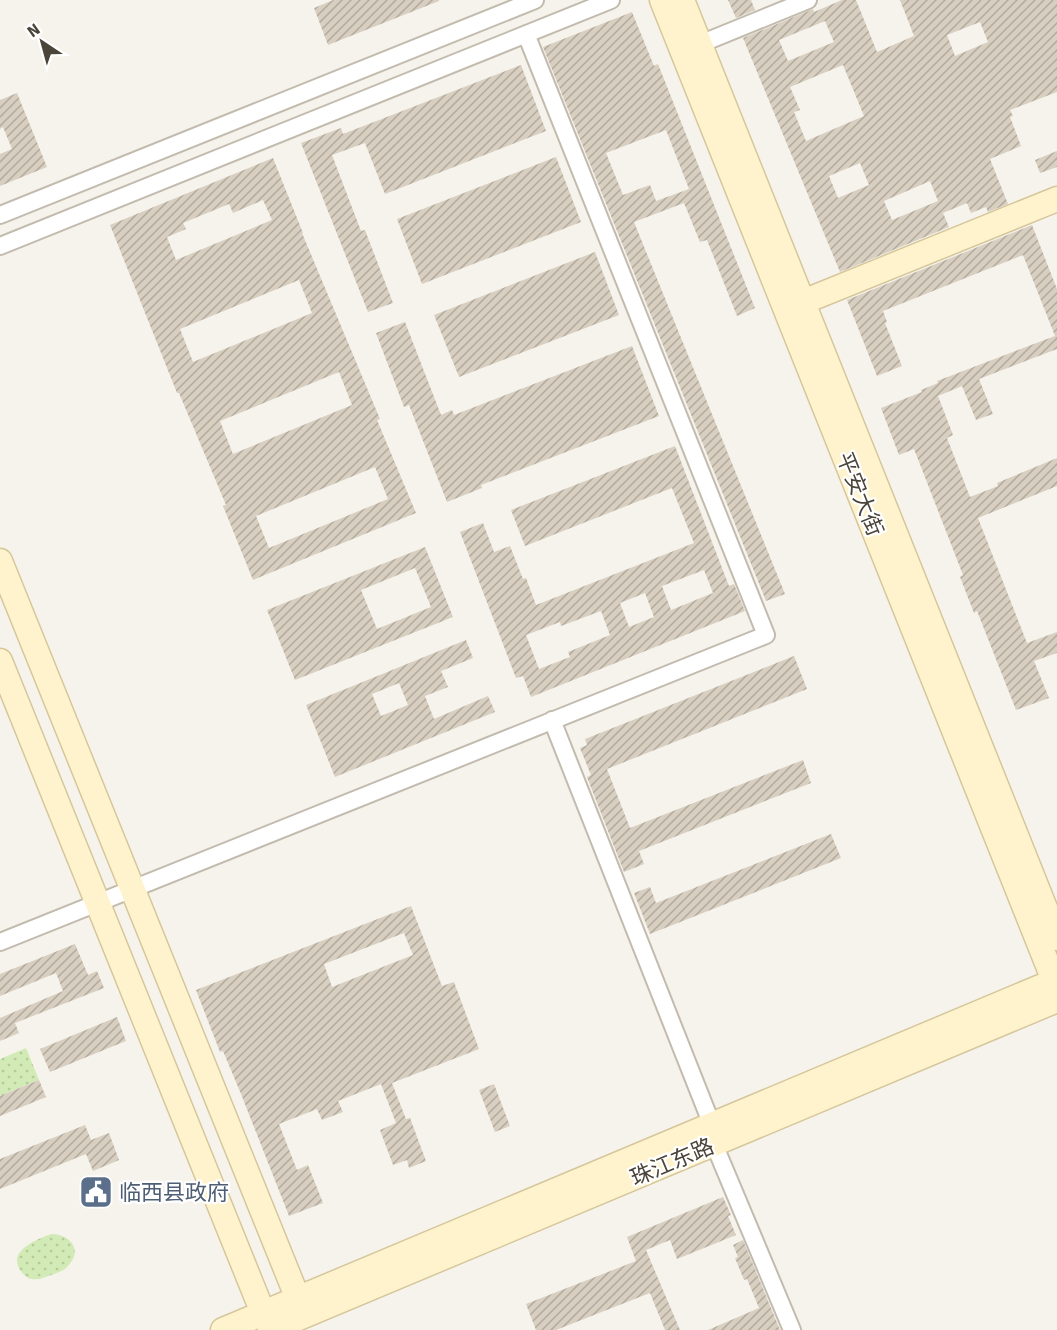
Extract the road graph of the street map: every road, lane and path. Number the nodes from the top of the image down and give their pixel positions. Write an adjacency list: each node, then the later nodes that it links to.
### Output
1 (536, 0): 9 (street)
2 (611, 0): 6 (street)
3 (662, 0): 19 (main road, 平安大街)
4 (682, 0): 7 (main road, 平安大街)
5 (808, 0): 7 (street)
6 (526, 34): 10 (street); 14 (street)
7 (700, 44): 11 (main road, 平安大街)
8 (1057, 199): 11 (main road)
9 (0, 215)
10 (0, 246)
11 (803, 302): 17 (main road, 平安大街)
12 (0, 561): 15 (main road)
13 (0, 661): 16 (main road)
14 (552, 720): 15 (street); 20 (street)
15 (133, 888): 16 (street); 21 (main road)
16 (97, 903): 18 (street); 21 (main road)
17 (1057, 938)
18 (0, 942)
19 (1056, 987): 20 (main road, 珠江东路)
20 (713, 1135): 21 (main road, 珠江东路); 23 (street)
21 (281, 1317): 22 (main road, 珠江东路)
22 (223, 1330)
23 (792, 1330)

